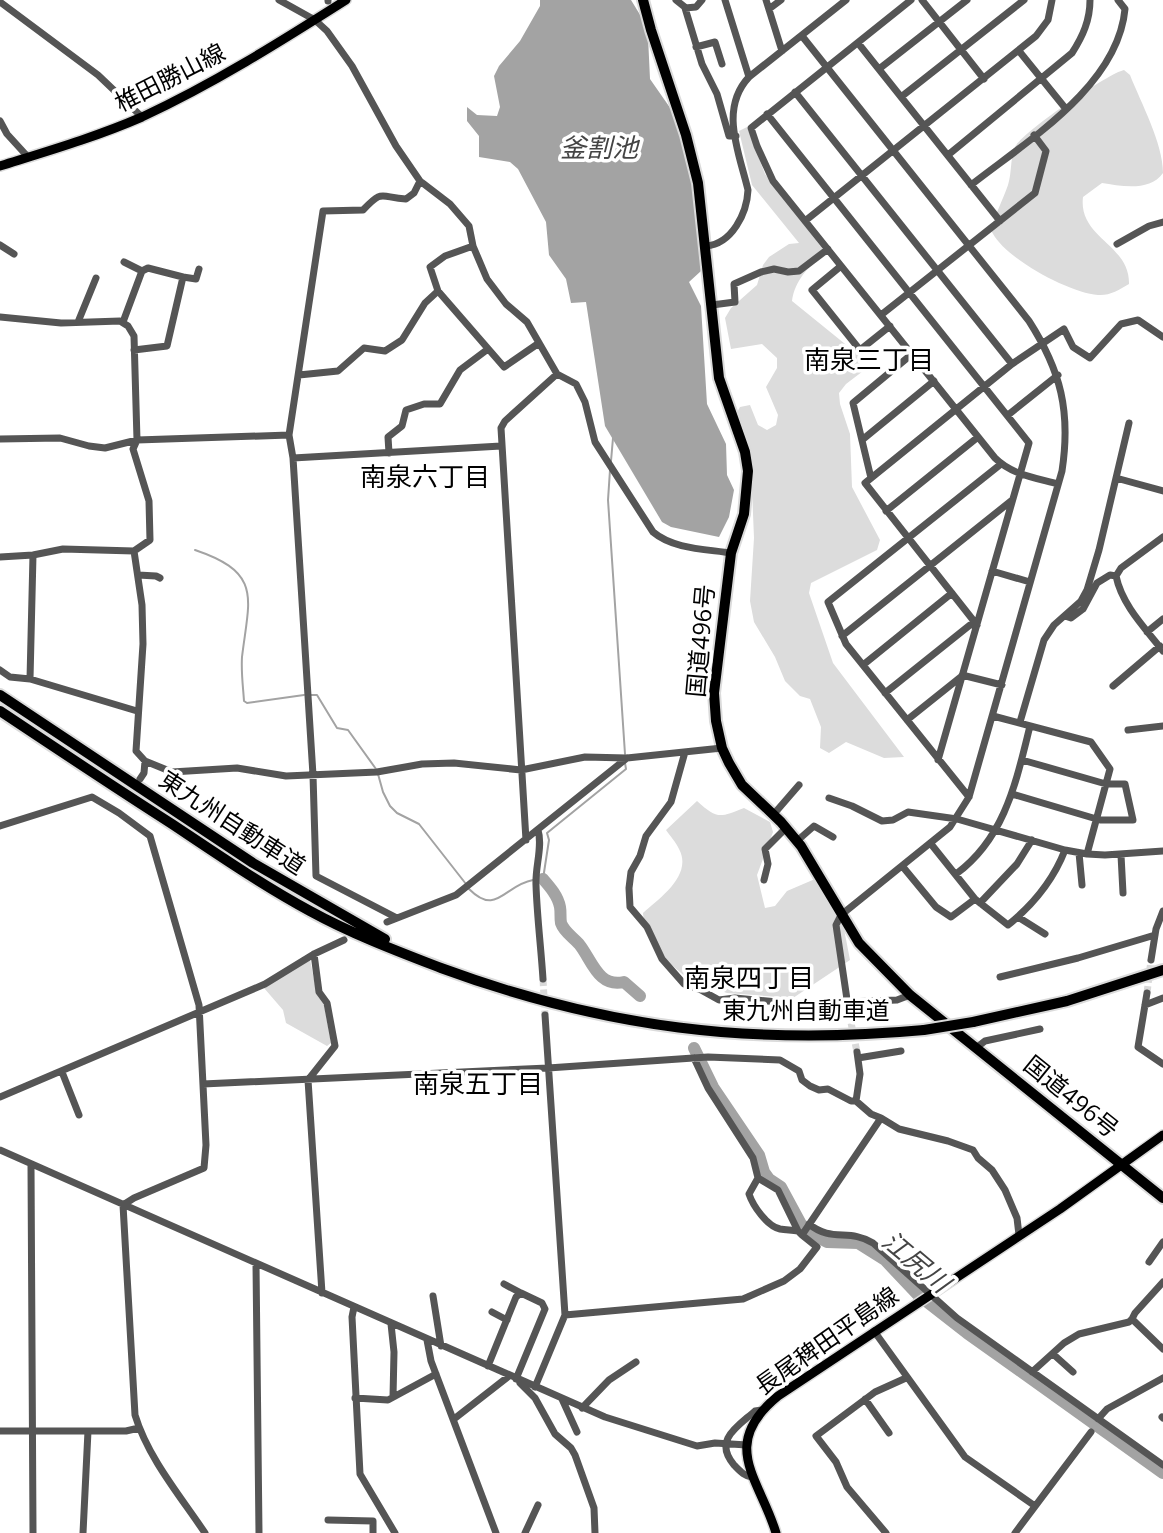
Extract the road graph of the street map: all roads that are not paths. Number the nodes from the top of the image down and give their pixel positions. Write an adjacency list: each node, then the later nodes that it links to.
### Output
1 (279, 0): 23 (street)
2 (346, 0): 19 (main road, 椎田勝山線)
3 (643, 0): 60 (highway, 国道496号)
4 (676, 0): 20 (street)
5 (702, 0): 20 (street)
6 (724, 0): 34 (street)
7 (766, 0): 22 (street)
8 (781, 0): 22 (street)
9 (896, 0): 21 (street)
10 (911, 0): 21 (street)
11 (922, 0): 24 (street)
12 (967, 0): 24 (street)
13 (1052, 0): 30 (street)
14 (1090, 0): 36 (street)
15 (1118, 0): 39 (street)
16 (841, 1): 25 (street)
17 (1021, 1): 28 (street)
18 (0, 2): 41 (street)
19 (330, 2): 23 (main road, 椎田勝山線)
20 (685, 8): 27 (street)
21 (901, 8): 26 (street)
22 (769, 9): 29 (street)
23 (315, 20): 41 (main road, 椎田勝山線); 51 (street)
24 (939, 22): 28 (street); 33 (street)
25 (802, 36): 29 (street); 32 (street)
26 (858, 43): 32 (street); 33 (street)
27 (696, 47): 31 (street); 45 (street)
28 (961, 50): 35 (street); 38 (street)
29 (782, 51): 34 (street)
30 (1019, 51): 35 (street); 36 (street)
31 (722, 64)
32 (826, 67): 37 (street); 46 (street)
33 (880, 69): 38 (street)
34 (750, 77): 45 (street)
35 (984, 79): 43 (street)
36 (1042, 79): 39 (street); 47 (street)
37 (795, 92): 40 (street); 50 (street)
38 (901, 97): 43 (street)
39 (1066, 109): 44 (street)
40 (767, 114): 53 (street); 54 (street)
41 (142, 117): 48 (main road, 椎田勝山線)
42 (0, 121): 48 (street)
43 (924, 126): 46 (street); 47 (street)
44 (1034, 135): 52 (street); 55 (street)
45 (736, 136): 60 (street)
46 (893, 151): 50 (street); 61 (street)
47 (947, 155): 52 (street)
48 (28, 158): 49 (main road, 椎田勝山線)
49 (0, 166)
50 (862, 176): 53 (street); 67 (street)
51 (420, 181): 59 (street); 87 (street)
52 (971, 185): 55 (street)
53 (834, 198): 54 (street); 72 (street)
54 (805, 221): 62 (street)
55 (1000, 221): 61 (street)
56 (1163, 222): 57 (street)
57 (1117, 244)
58 (0, 245): 63 (street)
59 (473, 246): 71 (street); 81 (street)
60 (706, 246): 73 (highway, 国道496号)
61 (969, 246): 67 (street); 80 (street)
62 (828, 249): 65 (street); 73 (street)
63 (14, 254)
64 (124, 262): 68 (street)
65 (841, 266): 74 (street); 78 (street)
66 (199, 269): 69 (street)
67 (937, 270): 72 (street); 85 (street)
68 (142, 271): 69 (street); 77 (street)
69 (183, 277): 83 (street)
70 (96, 278): 76 (street)
71 (438, 291): 82 (street); 87 (street)
72 (909, 292): 74 (street); 90 (street)
73 (712, 305): 113 (highway, 国道496号)
74 (881, 315): 78 (street)
75 (0, 317): 76 (street)
76 (78, 321): 77 (street)
77 (123, 322): 83 (street)
78 (890, 326): 84 (street)
79 (1163, 337): 80 (street)
80 (1042, 342): 85 (street); 88 (street)
81 (539, 343): 82 (street); 86 (street)
82 (488, 349): 100 (street)
83 (134, 350): 97 (street)
84 (912, 354): 89 (street); 98 (street)
85 (1012, 365): 90 (street)
86 (557, 374): 99 (street); 113 (street)
87 (299, 375): 94 (street)
88 (1058, 375): 92 (street); 106 (street)
89 (934, 381): 91 (street); 98 (street)
90 (985, 386): 91 (street); 92 (street)
91 (957, 410): 95 (street); 104 (street)
92 (1008, 415): 103 (street)
93 (1129, 423): 105 (street)
94 (289, 435): 97 (street); 101 (street)
95 (978, 437): 102 (street); 109 (street)
96 (0, 439): 97 (street)
97 (137, 440): 112 (street)
98 (862, 440): 104 (street)
99 (501, 446): 100 (street); 151 (street)
100 (389, 453): 101 (street)
101 (293, 458): 152 (street)
102 (1001, 464): 103 (street); 111 (street)
103 (1020, 474): 106 (street); 108 (street)
104 (871, 478): 109 (street)
105 (1116, 478): 107 (street); 123 (street)
106 (1058, 484): 121 (street)
107 (1163, 491)
108 (1012, 500): 116 (street); 117 (street)
109 (886, 511): 111 (street)
110 (1163, 537): 119 (street)
111 (908, 538): 116 (street); 127 (street)
112 (134, 551): 114 (street); 118 (street)
113 (731, 553): 145 (highway, 国道496号)
114 (33, 555): 115 (street); 132 (street)
115 (0, 557)
116 (930, 565): 122 (street); 127 (street)
117 (992, 571): 121 (street); 125 (street)
118 (138, 575): 120 (street); 138 (street)
119 (1116, 576): 123 (street); 126 (street)
120 (160, 578)
121 (1030, 582): 133 (street)
122 (952, 593): 125 (street); 129 (street)
123 (1065, 616): 141 (street)
124 (1163, 620): 126 (street)
125 (977, 625): 131 (street); 135 (street)
126 (1147, 632): 128 (street)
127 (842, 636): 129 (street)
128 (1161, 645): 134 (street)
129 (863, 665): 135 (street)
130 (0, 670): 132 (street)
131 (962, 675): 133 (street); 140 (street); 148 (street)
132 (30, 679): 138 (street)
133 (1002, 685): 139 (street)
134 (1113, 686)
135 (885, 693): 140 (street)
136 (0, 695): 194 (highway, 東九州自動車道)
137 (0, 710): 194 (highway, 東九州自動車道)
138 (137, 710): 150 (street)
139 (993, 716): 141 (street); 157 (street)
140 (907, 720): 148 (street)
141 (1020, 722): 142 (street)
142 (1030, 726): 149 (street); 154 (street)
143 (1163, 726): 144 (street)
144 (1128, 730)
145 (722, 748): 146 (street); 161 (highway, 国道496号)
146 (685, 752): 147 (street); 200 (street)
147 (627, 758): 151 (street); 166 (street)
148 (938, 760): 157 (street)
149 (1022, 760): 154 (street); 156 (street)
150 (145, 761): 152 (street); 153 (street)
151 (521, 769): 152 (street); 169 (street)
152 (313, 775): 186 (street)
153 (140, 779)
154 (1106, 784): 162 (street); 162 (street)
155 (799, 785): 161 (street)
156 (1012, 794): 162 (street); 167 (street)
157 (969, 797): 163 (street)
158 (829, 798): 163 (street)
159 (124, 804): 160 (street)
160 (119, 813): 164 (street); 202 (street)
161 (773, 815): 165 (highway, 国道496号)
162 (1097, 818): 175 (street)
163 (957, 819): 167 (street); 172 (street)
164 (0, 826)
165 (786, 828): 171 (highway, 国道496号); 179 (street)
166 (538, 830): 169 (street); 196 (street)
167 (997, 830): 170 (street); 178 (street)
168 (833, 836): 171 (street)
169 (526, 840): 186 (street)
170 (1032, 840): 173 (street); 182 (street)
171 (797, 841): 184 (highway, 国道496号)
172 (931, 844): 177 (street); 178 (street)
173 (1065, 850): 175 (street); 185 (street)
174 (1163, 851): 176 (street)
175 (1083, 853): 176 (street); 180 (street)
176 (1121, 855): 181 (street)
177 (903, 867): 182 (street); 184 (street)
178 (956, 874): 182 (street)
179 (764, 880)
180 (1082, 885)
181 (1123, 893)
182 (977, 901): 185 (street)
183 (1163, 911): 189 (street)
184 (841, 915): 198 (highway, 国道496号); 200 (street)
185 (1018, 916): 188 (street)
186 (397, 918): 187 (street)
187 (387, 922)
188 (1045, 934)
189 (1155, 934): 192 (street); 195 (street)
190 (344, 940): 191 (street)
191 (314, 954): 202 (street); 212 (street)
192 (1151, 960)
193 (1163, 970): 194 (highway, 東九州自動車道, bridge)
194 (449, 971)
195 (1000, 978)
196 (543, 979)
197 (1147, 993): 201 (street)
198 (910, 995): 200 (street); 206 (highway, 国道496号)
199 (1163, 998): 201 (street)
200 (846, 1002): 203 (street)
201 (1144, 1005): 209 (street)
202 (200, 1012): 211 (street); 213 (street)
203 (849, 1013)
204 (545, 1015): 210 (street)
205 (1040, 1029): 206 (street)
206 (976, 1048): 221 (highway, 国道496号)
207 (901, 1051): 215 (street)
208 (694, 1058): 210 (street); 215 (street); 222 (street)
209 (1163, 1064)
210 (548, 1068): 212 (street); 239 (street)
211 (62, 1072): 214 (street); 216 (street)
212 (307, 1080): 213 (street); 233 (street)
213 (203, 1084): 224 (street)
214 (0, 1097)
215 (856, 1101): 217 (street)
216 (79, 1115)
217 (881, 1118): 225 (street); 227 (street)
218 (1163, 1135): 221 (main road, 長尾稗田平島線)
219 (0, 1150): 220 (street)
220 (31, 1165): 224 (street); 267 (street)
221 (1121, 1166): 223 (highway, 国道496号); 227 (main road, 長尾稗田平島線)
222 (758, 1178): 226 (street); 226 (street)
223 (1163, 1198)
224 (123, 1205): 230 (street); 265 (street)
225 (809, 1224): 226 (street); 235 (street)
226 (800, 1233): 239 (street)
227 (1018, 1235): 235 (main road, 長尾稗田平島線)
228 (1163, 1242): 229 (street)
229 (1149, 1262)
230 (256, 1264): 233 (street); 282 (street)
231 (1163, 1282): 240 (street)
232 (504, 1284): 234 (street)
233 (322, 1293): 237 (street)
234 (521, 1293): 241 (street); 253 (street)
235 (928, 1294): 243 (main road, 長尾稗田平島線); 250 (street)
236 (433, 1296): 245 (street)
237 (354, 1307): 242 (street); 258 (street)
238 (492, 1312): 241 (street)
239 (565, 1315): 256 (street)
240 (1132, 1319): 246 (street); 247 (street)
241 (507, 1320): 249 (street)
242 (391, 1324): 244 (street); 257 (street)
243 (874, 1331): 254 (street); 262 (main road, 長尾稗田平島線)
244 (427, 1339): 245 (street); 252 (street)
245 (441, 1346): 249 (street)
246 (1163, 1349)
247 (1053, 1354): 250 (street); 251 (street)
248 (636, 1362): 261 (street)
249 (488, 1366): 253 (street)
250 (1032, 1372): 264 (street)
251 (1073, 1373)
252 (436, 1374): 257 (street); 263 (street)
253 (512, 1378): 256 (street); 263 (street); 287 (street)
254 (906, 1378): 260 (street); 277 (street)
255 (1163, 1378): 264 (street)
256 (535, 1387): 259 (street)
257 (393, 1397): 258 (street)
258 (355, 1398): 284 (street)
259 (562, 1399): 261 (street); 269 (street)
260 (865, 1399): 271 (street); 289 (street)
261 (582, 1408): 272 (street)
262 (762, 1410): 272 (street); 273 (main road, 長尾稗田平島線)
263 (454, 1419): 285 (street)
264 (1098, 1419): 274 (street)
265 (139, 1428): 268 (street); 281 (street)
266 (0, 1431): 267 (street)
267 (32, 1431): 268 (street); 279 (street)
268 (88, 1431): 280 (street)
269 (577, 1432)
270 (1091, 1432): 277 (street)
271 (890, 1433)
272 (726, 1444): 273 (street); 275 (street)
273 (747, 1445): 275 (main road)
274 (1163, 1465)
275 (752, 1477): 288 (main road)
276 (538, 1505): 286 (street)
277 (1035, 1506): 290 (street)
278 (328, 1520): 283 (street)
279 (33, 1533)
280 (83, 1533)
281 (205, 1533)
282 (259, 1533)
283 (373, 1533)
284 (395, 1533)
285 (496, 1533)
286 (525, 1533)
287 (595, 1533)
288 (776, 1533)
289 (886, 1533)
290 (1015, 1533)

